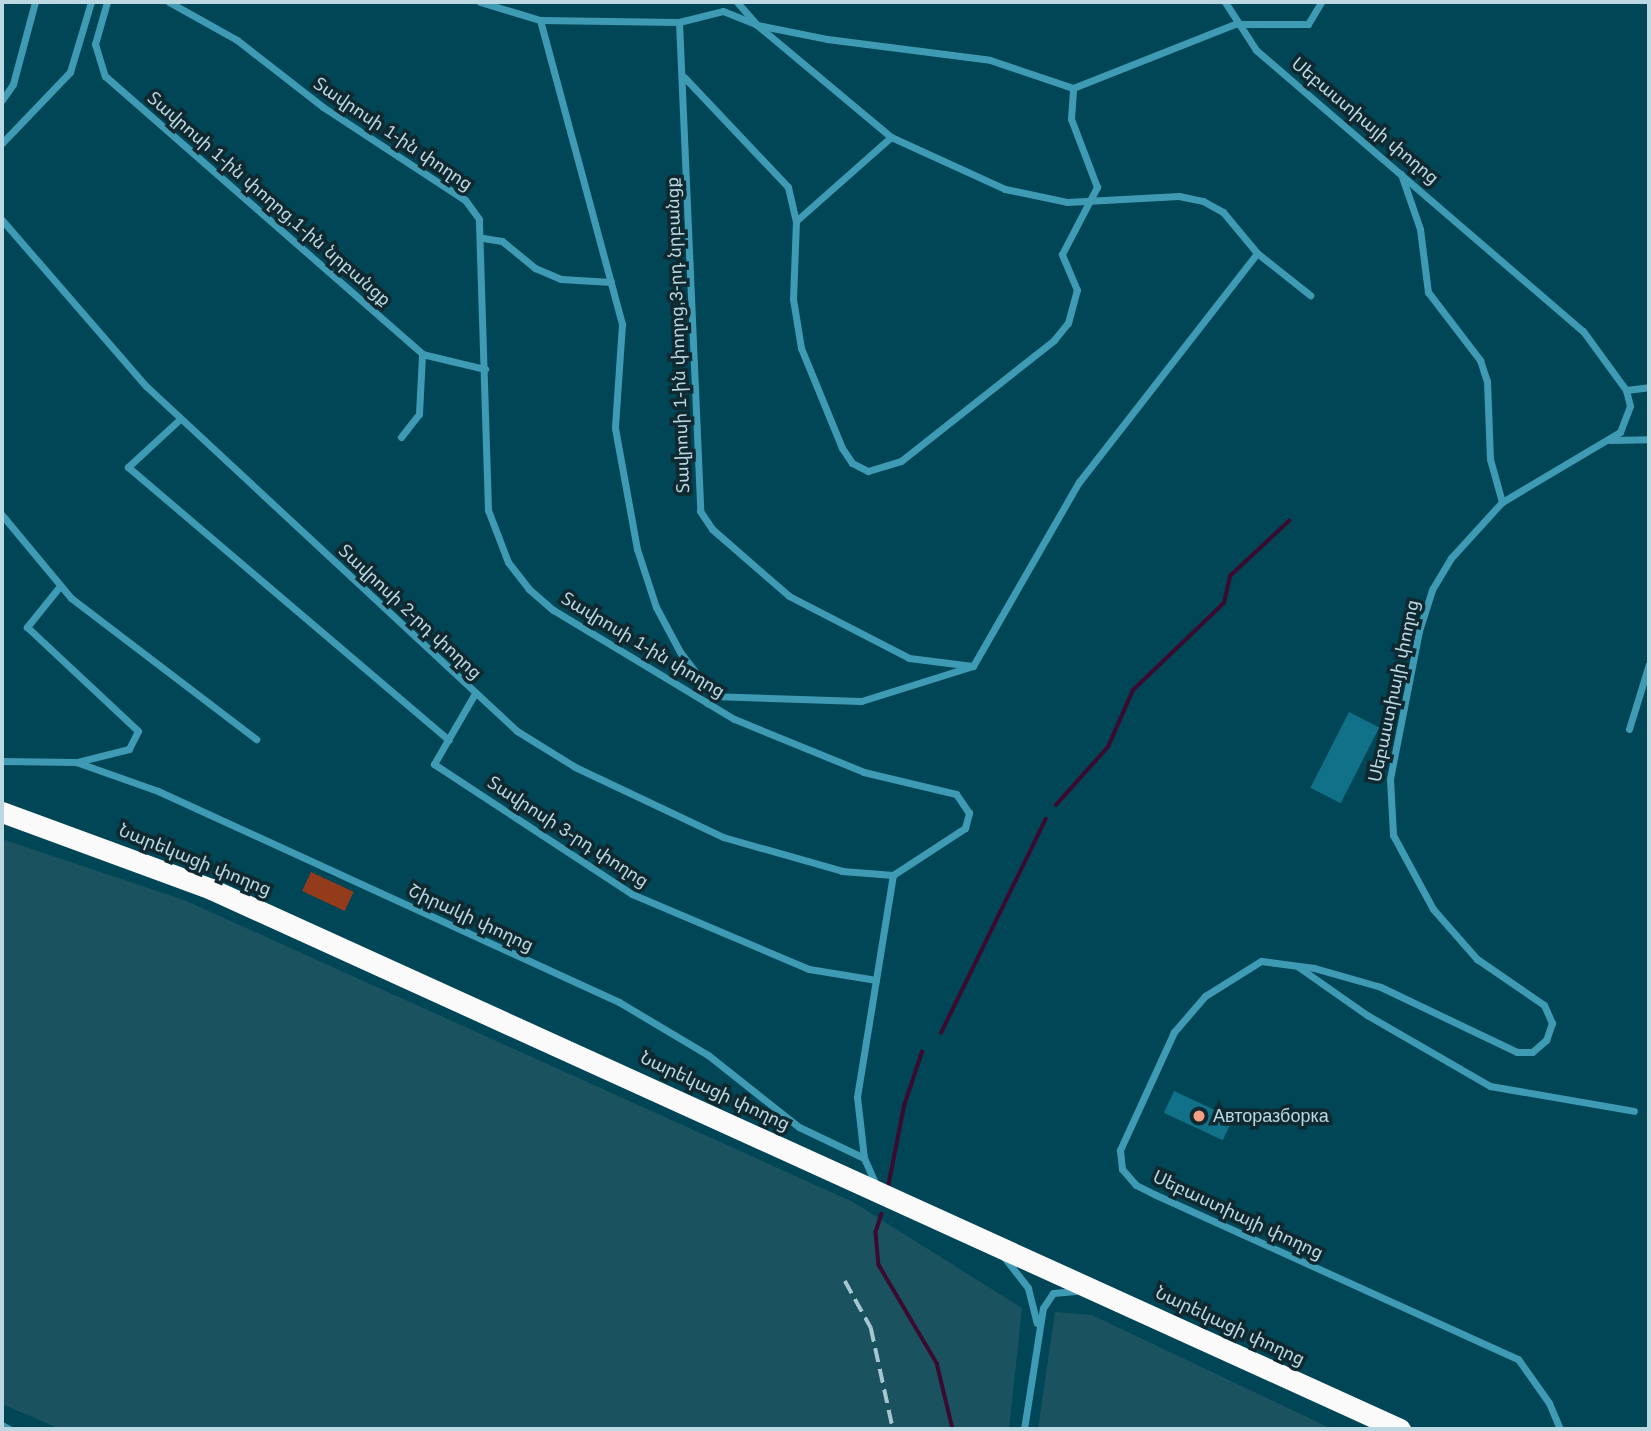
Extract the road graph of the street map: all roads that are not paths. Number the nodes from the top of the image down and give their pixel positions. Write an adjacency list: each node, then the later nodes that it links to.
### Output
1 (35, 2): 15 (street)
2 (91, 2): 17 (street)
3 (107, 2): 26 (street, Տավրոսի 1-ին փողոց,1-ին նրբանցք)
4 (169, 2): 22 (street, Տավրոսի 1-ին փողոց)
5 (480, 2): 9 (street)
6 (737, 2): 12 (street)
7 (1225, 2): 11 (street, Սեբաստիայի փողոց)
8 (1321, 2): 11 (street)
9 (540, 20): 10 (street); 24 (street)
10 (679, 22): 12 (street); 13 (street, Տավրոսի 1-ին փողոց,3-րդ նրբանցք)
11 (1234, 24): 14 (street); 18 (street, Սեբաստիայի փողոց)
12 (757, 25): 14 (street); 16 (street)
13 (683, 77): 21 (street); 38 (street, Տավրոսի 1-ին փողոց,3-րդ նրբանցք)
14 (1073, 88): 19 (street)
15 (2, 100)
16 (891, 137): 19 (street); 21 (street)
17 (2, 143)
18 (1399, 170): 29 (street, Սեբաստիայի փողոց); 34 (street)
19 (1091, 197): 21 (street); 23 (street)
20 (2, 220): 30 (street, Տավրոսի 2-րդ փողոց)
21 (796, 221)
22 (483, 238): 24 (street); 27 (street, Տավրոսի 1-ին փողոց)
23 (1257, 253): 25 (street); 38 (street)
24 (611, 282): 40 (street)
25 (1310, 295)
26 (422, 354): 27 (street, Տավրոսի 1-ին փողոց,1-ին նրբանցք); 31 (street)
27 (485, 369): 41 (street, Տավրոսի 1-ին փողոց)
28 (1649, 387): 29 (street)
29 (1626, 390): 33 (street, Սեբաստիայի փողոց)
30 (180, 419): 39 (street, Տավրոսի 2-րդ փողոց); 44 (street)
31 (401, 437)
32 (1649, 439): 33 (street)
33 (1609, 440): 34 (street, Սեբաստիայի փողոց)
34 (1503, 502): 49 (street, Սեբաստիայի փողոց)
35 (2, 515): 36 (street)
36 (60, 586): 43 (street); 46 (street)
37 (1649, 664): 42 (street)
38 (973, 666): 40 (street)
39 (474, 695): 44 (street, Տավրոսի 3-րդ փողոց); 48 (street, Տավրոսի 2-րդ փողոց)
40 (714, 695): 41 (street)
41 (707, 703): 48 (street, Տավրոսի 1-ին փողոց)
42 (1629, 729)
43 (257, 739)
44 (449, 740): 50 (street, Տավրոսի 3-րդ փողոց)
45 (2, 761): 46 (street, Շիրակի փողոց)
46 (76, 762): 52 (street, Շիրակի փողոց)
47 (2, 812): 53 (highway, Նարեկացի փողոց)
48 (893, 875): 50 (street)
49 (1293, 964): 51 (street); 61 (street, Սեբաստիայի փողոց)
50 (876, 980): 52 (street)
51 (1634, 1111)
52 (864, 1158): 53 (street)
53 (880, 1192): 54 (highway, Նարեկացի փողոց)
54 (985, 1240): 55 (highway, Նարեկացի փողոց); 56 (street)
55 (1100, 1291): 56 (street); 60 (highway, Նարեկացի փողոց)
56 (1038, 1334): 59 (street)
57 (2, 1425): 58 (street)
58 (9, 1429)
59 (1024, 1429)
60 (1400, 1429)
61 (1560, 1429)

